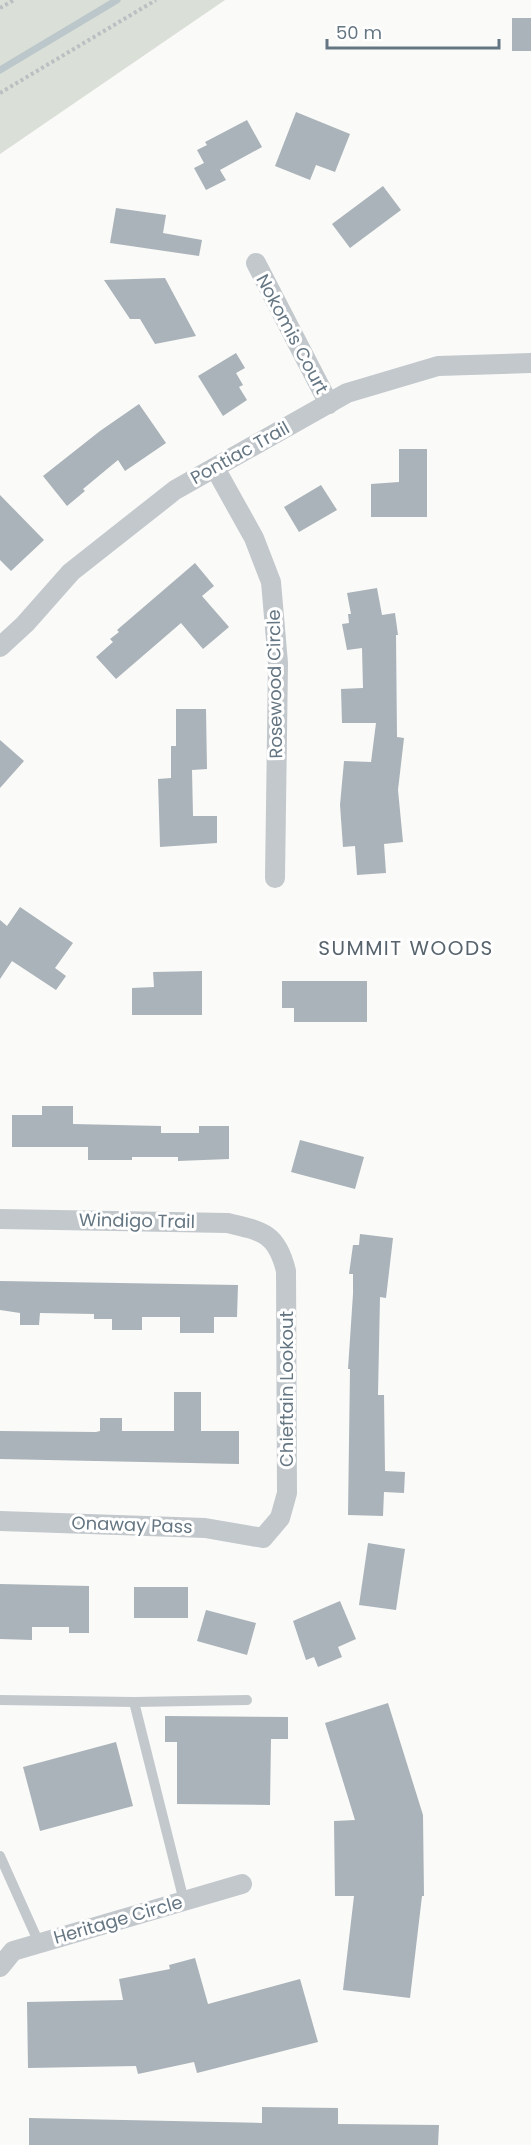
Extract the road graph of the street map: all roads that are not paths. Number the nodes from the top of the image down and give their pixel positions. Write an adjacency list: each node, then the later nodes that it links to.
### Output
1 (256, 263): 3 (street, Nokomis Court)
2 (531, 363): 3 (street, Pontiac Trail)
3 (329, 404): 4 (street, Pontiac Trail)
4 (215, 468): 5 (street, Pontiac Trail); 6 (street, Rosewood Circle)
5 (2, 642)
6 (275, 878)
7 (0, 1219): 8 (street, Windigo Trail)
8 (271, 1238): 10 (street, Chieftain Lookout)
9 (0, 1521): 10 (street, Onaway Pass)
10 (263, 1538)
11 (0, 1700): 13 (lane)
12 (247, 1700): 13 (lane)
13 (134, 1702): 16 (lane)
14 (0, 1856): 17 (lane)
15 (242, 1884): 16 (street, Heritage Circle)
16 (184, 1901): 17 (street, Heritage Circle)
17 (39, 1943): 18 (street, Heritage Circle)
18 (0, 1967)

